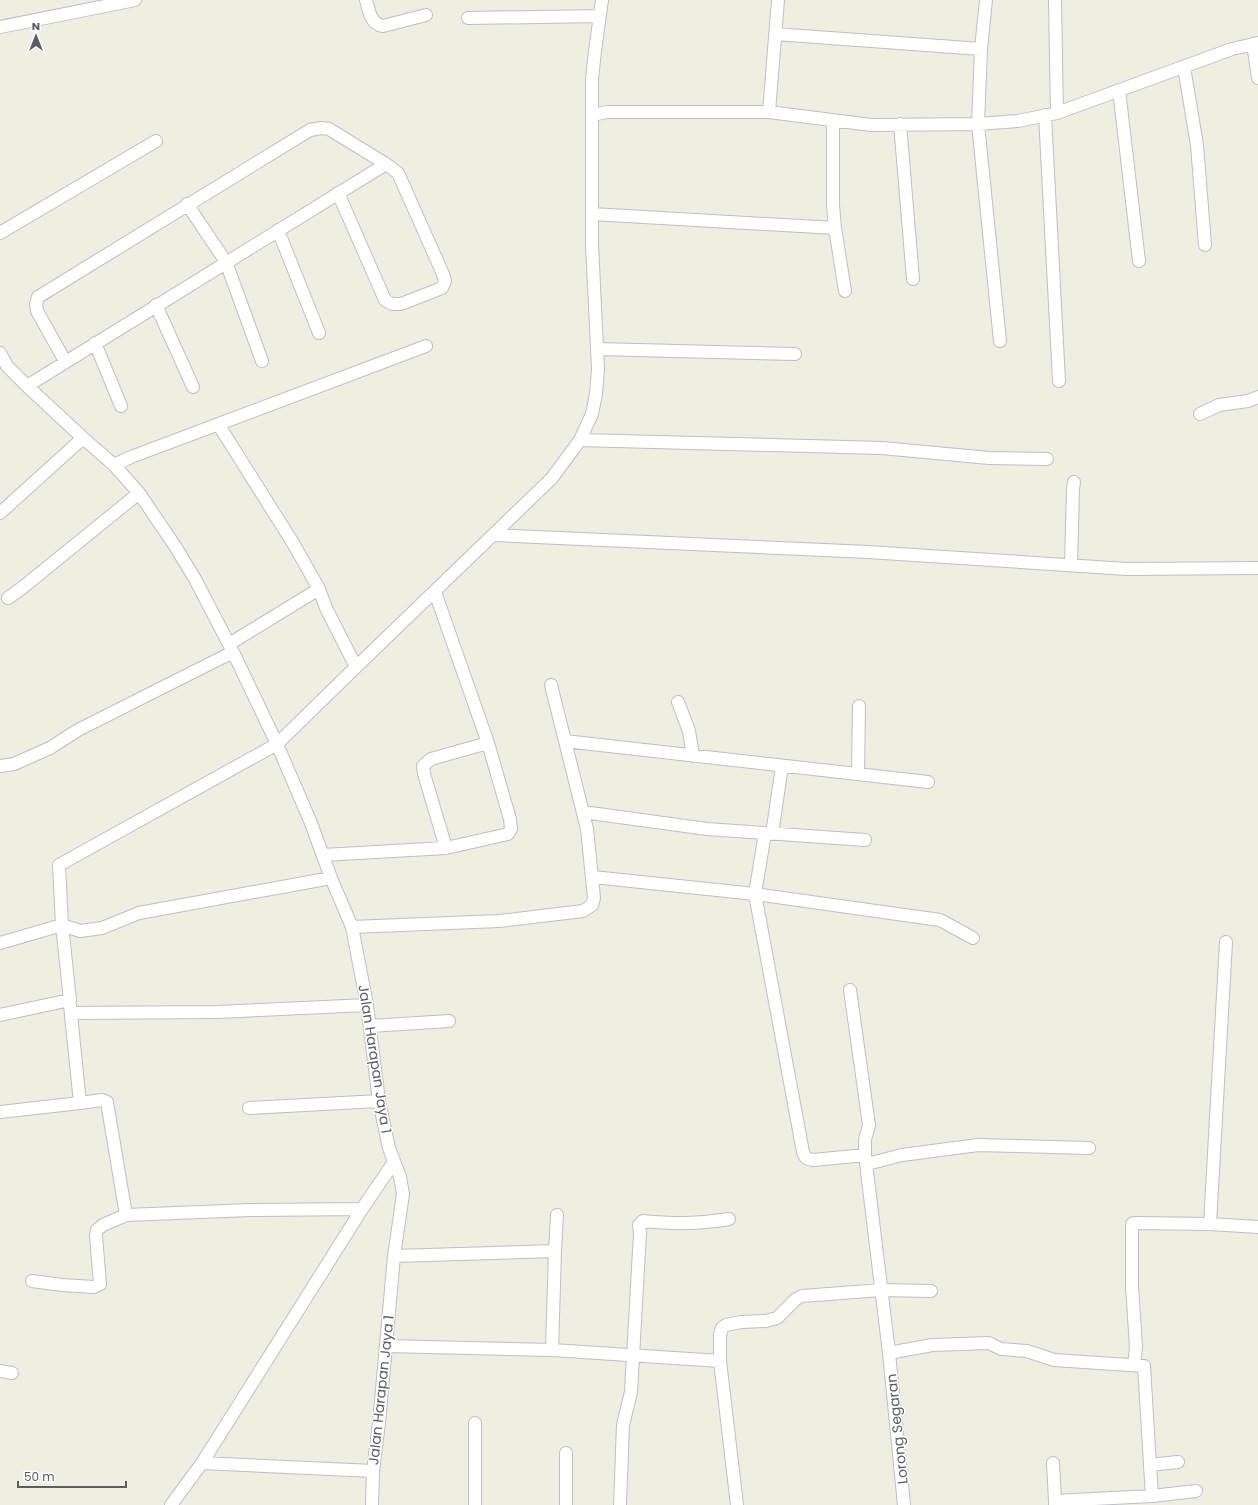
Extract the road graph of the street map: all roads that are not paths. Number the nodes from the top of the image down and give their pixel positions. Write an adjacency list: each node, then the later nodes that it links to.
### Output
1 (135, 0): 10 (street)
2 (366, 0): 7 (street)
3 (602, 0): 8 (street)
4 (778, 0): 11 (street)
5 (986, 0): 13 (street)
6 (1055, 0): 18 (street)
7 (426, 15)
8 (600, 16): 9 (street); 19 (street)
9 (468, 18)
10 (0, 27)
11 (775, 34): 13 (street); 17 (street)
12 (1256, 43): 14 (street); 15 (street)
13 (982, 49): 22 (street)
14 (1184, 66): 16 (street); 31 (street)
15 (1258, 78)
16 (1119, 90): 18 (street); 32 (street)
17 (768, 112): 19 (street); 20 (street)
18 (1051, 114): 22 (street); 46 (street)
19 (592, 115): 27 (street)
20 (833, 120): 21 (street); 28 (street)
21 (900, 124): 22 (street); 34 (street)
22 (978, 124): 38 (street)
23 (156, 141): 30 (street)
24 (386, 164): 25 (street); 25 (street); 26 (street)
25 (338, 193): 29 (street)
26 (187, 204): 33 (street); 44 (street)
27 (592, 214): 28 (street); 41 (street)
28 (835, 228): 35 (street)
29 (278, 230): 33 (street); 37 (street)
30 (0, 233)
31 (1205, 245)
32 (1139, 261)
33 (226, 262): 36 (street); 45 (street)
34 (913, 279)
35 (845, 291)
36 (156, 305): 39 (street); 48 (street)
37 (318, 334)
38 (1000, 341)
39 (95, 343): 44 (street); 50 (street)
40 (426, 346): 52 (street)
41 (598, 349): 43 (street); 54 (street)
42 (0, 353): 47 (street, Jalan Harapan Jaya 1)
43 (795, 354)
44 (65, 361): 47 (street)
45 (262, 361)
46 (1059, 381)
47 (26, 386): 53 (street, Jalan Harapan Jaya 1)
48 (192, 387)
49 (1258, 397): 51 (street)
50 (122, 406)
51 (1200, 414)
52 (218, 424): 56 (street); 63 (street)
53 (83, 438): 56 (street, Jalan Harapan Jaya 1); 59 (street)
54 (580, 440): 55 (street); 60 (street)
55 (1047, 459)
56 (114, 465): 58 (street, Jalan Harapan Jaya 1)
57 (1074, 482): 61 (street)
58 (139, 493): 65 (street); 66 (street, Jalan Harapan Jaya 1)
59 (0, 513)
60 (493, 536): 61 (street); 64 (street)
61 (1071, 565): 62 (street)
62 (1258, 568)
63 (319, 589): 66 (street); 67 (street)
64 (435, 592): 67 (street); 72 (street)
65 (8, 598)
66 (231, 648): 73 (street, Jalan Harapan Jaya 1); 75 (street)
67 (356, 666): 73 (street)
68 (551, 685): 71 (street)
69 (678, 702): 74 (street)
70 (859, 706): 77 (street)
71 (565, 741): 74 (street); 79 (street)
72 (488, 742): 82 (street); 82 (street)
73 (277, 744): 83 (street, Jalan Harapan Jaya 1); 87 (street)
74 (693, 756): 76 (street)
75 (0, 766)
76 (782, 766): 77 (street); 80 (street)
77 (858, 774): 78 (street)
78 (928, 782)
79 (583, 812): 80 (street); 84 (street)
80 (768, 833): 81 (street); 86 (street)
81 (865, 840)
82 (446, 848): 83 (street)
83 (323, 855): 85 (street, Jalan Harapan Jaya 1)
84 (593, 877): 86 (street); 88 (street)
85 (331, 878): 87 (street); 88 (street, Jalan Harapan Jaya 1)
86 (755, 894): 89 (street); 104 (street)
87 (62, 925): 91 (street); 93 (street)
88 (352, 926): 94 (street, Jalan Harapan Jaya 1)
89 (973, 938)
90 (1226, 942): 110 (street)
91 (0, 943)
92 (850, 990): 104 (street, Lorong Segaran)
93 (70, 1000): 95 (street); 96 (street)
94 (367, 1005): 95 (street); 98 (street, Jalan Harapan Jaya 1)
95 (71, 1013): 100 (street)
96 (0, 1015)
97 (449, 1021): 98 (street)
98 (370, 1026): 99 (street, Jalan Harapan Jaya 1)
99 (379, 1101): 101 (street); 105 (street, Jalan Harapan Jaya 1)
100 (80, 1103): 102 (street); 107 (street)
101 (249, 1108)
102 (0, 1112)
103 (1089, 1148): 104 (street)
104 (866, 1159): 115 (street, Lorong Segaran)
105 (394, 1162): 106 (street); 113 (street, Jalan Harapan Jaya 1)
106 (362, 1209): 107 (street); 126 (street)
107 (126, 1215): 114 (street)
108 (556, 1215): 112 (street)
109 (729, 1219): 120 (street)
110 (1210, 1224): 111 (street); 122 (street)
111 (1258, 1227)
112 (555, 1251): 113 (street); 118 (street)
113 (394, 1256): 117 (street, Jalan Harapan Jaya 1)
114 (32, 1281)
115 (881, 1290): 116 (street); 119 (street, Lorong Segaran); 121 (street)
116 (931, 1291)
117 (386, 1346): 118 (street); 129 (street, Jalan Harapan Jaya 1)
118 (552, 1350): 120 (street)
119 (890, 1353): 122 (street); 140 (street, Lorong Segaran)
120 (633, 1355): 121 (street); 138 (street)
121 (720, 1361): 139 (street)
122 (1134, 1365): 128 (street)
123 (475, 1423): 136 (street)
124 (566, 1453): 137 (street)
125 (1178, 1462): 128 (street)
126 (202, 1463): 129 (street); 134 (street)
127 (1053, 1463): 133 (street)
128 (1150, 1465): 131 (street)
129 (373, 1471): 135 (street, Jalan Harapan Jaya 1)
130 (1196, 1491): 131 (street)
131 (1152, 1496): 132 (street)
132 (1109, 1502): 133 (street)
133 (1055, 1503)
134 (171, 1505)
135 (372, 1505)
136 (475, 1505)
137 (566, 1505)
138 (620, 1505)
139 (737, 1505)
140 (904, 1505)

